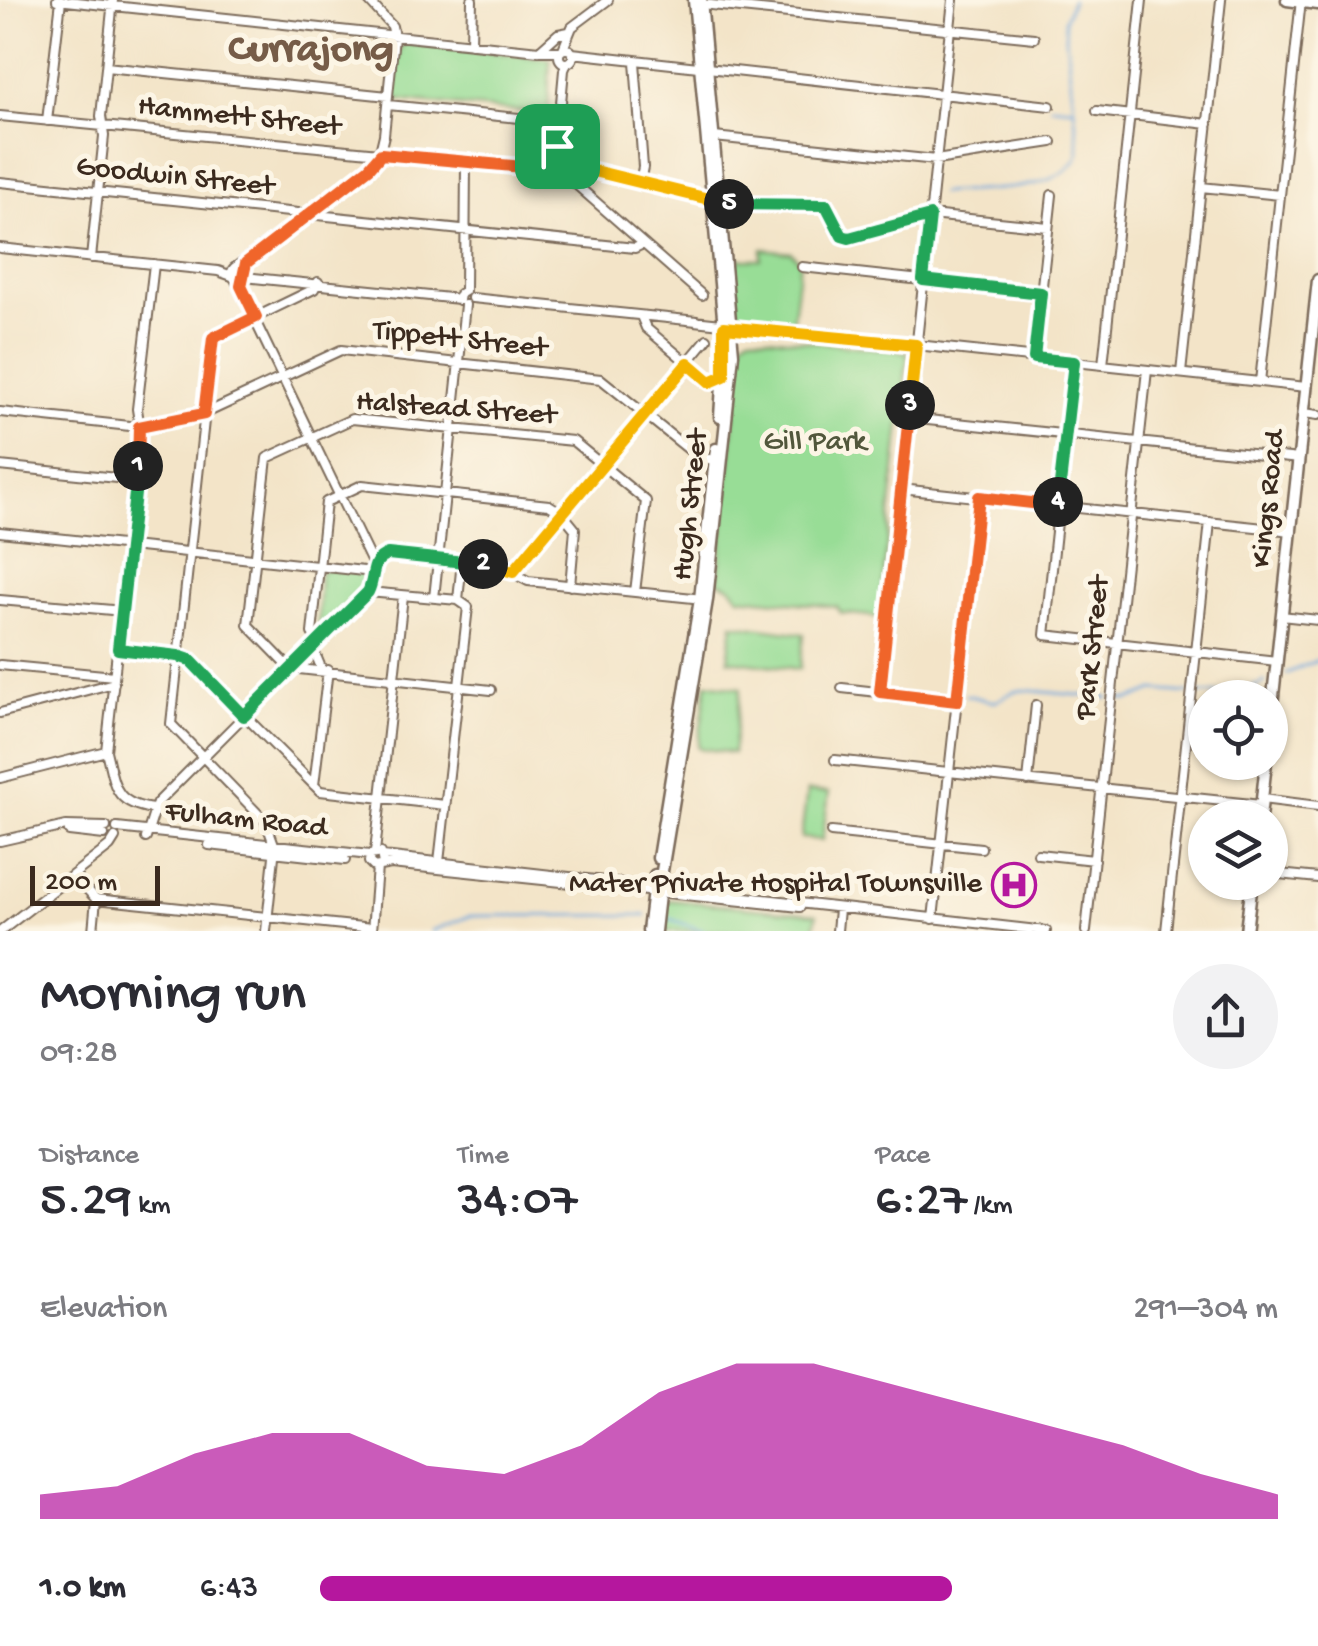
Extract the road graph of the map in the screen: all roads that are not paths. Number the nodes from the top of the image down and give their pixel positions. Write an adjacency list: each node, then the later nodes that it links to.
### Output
1 (60, 0): 11 (street); 32 (street)
2 (368, 0): 14 (street)
3 (472, 0): 20 (street)
4 (608, 0): 12 (street)
5 (953, 0): 15 (street)
6 (1142, 0): 31 (street)
7 (1221, 0): 34 (street)
8 (1287, 0): 10 (main road)
9 (699, 1): 15 (street); 25 (main road, Hugh Street)
10 (1301, 1): 13 (main road); 56 (street)
11 (112, 3): 17 (street); 24 (street)
12 (598, 3): 16 (street)
13 (1318, 4)
14 (384, 16): 17 (street); 18 (street)
15 (950, 30): 19 (street); 26 (street)
16 (568, 34): 21 (street); 22 (street)
17 (376, 36): 18 (street)
18 (394, 37): 20 (street); 27 (street)
19 (1034, 38)
20 (471, 44): 21 (street)
21 (540, 52): 22 (street)
22 (567, 57): 23 (street); 33 (street)
23 (635, 62): 25 (street); 51 (street)
24 (106, 66): 27 (street); 35 (street)
25 (704, 69): 26 (street); 37 (main road, Hugh Street); 57 (main road, Hugh Street)
26 (943, 94): 28 (street); 43 (street)
27 (388, 100): 33 (street); 36 (street)
28 (1050, 106)
29 (1097, 112): 31 (street)
30 (0, 116): 32 (street, Hammett Street)
31 (1132, 117): 34 (street); 89 (street)
32 (48, 122): 35 (street, Hammett Street)
33 (558, 122): 39 (street)
34 (1208, 124): 53 (street)
35 (103, 126): 40 (street, Hammett Street); 54 (street)
36 (384, 136): 41 (street); 42 (street)
37 (714, 137): 43 (street); 57 (main road, Hugh Street)
38 (1052, 142): 43 (street)
39 (557, 146): 44 (street); 49 (street)
40 (362, 153): 41 (street, Hammett Street); 47 (street)
41 (381, 154): 42 (street, Hammett Street); 47 (street)
42 (398, 154): 45 (street, Hammett Street)
43 (936, 160): 59 (street)
44 (549, 161): 48 (street, Hammett Street); 49 (street); 49 (street, Hammett Street)
45 (466, 162): 48 (street, Hammett Street); 61 (street)
46 (589, 167): 49 (street); 51 (street); 52 (street)
47 (369, 168): 58 (street)
48 (534, 168): 49 (street, Hammett Street)
49 (563, 168): 52 (street)
50 (0, 182): 54 (street, Goodwin Street)
51 (640, 182): 57 (street)
52 (576, 184): 62 (street)
53 (1201, 187): 56 (street); 91 (street)
54 (99, 192): 58 (street, Goodwin Street); 65 (street)
55 (1052, 195): 60 (street)
56 (1280, 195): 94 (street)
57 (716, 202): 59 (street); 79 (main road, Hugh Street); 79 (main road, Hugh Street)
58 (307, 215): 61 (street, Goodwin Street); 64 (street)
59 (930, 216): 60 (street); 70 (street)
60 (1048, 227): 74 (street)
61 (467, 233): 62 (street, Goodwin Street); 76 (street)
62 (642, 244): 75 (street)
63 (0, 248): 65 (street)
64 (252, 256): 68 (street); 69 (street)
65 (91, 258): 66 (street)
66 (154, 264): 68 (street); 102 (street)
67 (802, 267): 70 (street)
68 (239, 274): 69 (street); 78 (street)
69 (266, 276): 72 (street)
70 (923, 280): 74 (street); 83 (street)
71 (1318, 280): 73 (main road, Kings Road)
72 (318, 282): 76 (street); 78 (street)
73 (1318, 289): 95 (main road, Kings Road)
74 (1041, 293): 85 (street)
75 (702, 295)
76 (465, 298): 77 (street); 88 (street)
77 (641, 316): 79 (street); 87 (street)
78 (256, 317): 92 (street); 98 (street)
79 (724, 324): 80 (street); 81 (street); 84 (main road, Hugh Street); 93 (main road, Hugh Street)
80 (745, 329): 81 (street); 84 (main road)
81 (765, 329): 83 (street)
82 (707, 340): 87 (street)
83 (916, 345): 85 (street); 101 (street)
84 (733, 354): 108 (main road, Hugh Street)
85 (1034, 358): 86 (street)
86 (1074, 362): 89 (street); 104 (street)
87 (688, 363): 93 (street); 100 (street)
88 (460, 364): 92 (street, Tippett Street); 100 (street, Tippett Street); 103 (street)
89 (1103, 365): 90 (street)
90 (1146, 370): 91 (street); 106 (street, Park Street)
91 (1181, 373): 94 (street)
92 (283, 376): 98 (street, Tippett Street); 105 (street)
93 (724, 376): 108 (main road, Hugh Street)
94 (1260, 382): 95 (street)
95 (1306, 387): 97 (main road, Kings Road)
96 (0, 412): 102 (street, Tippett Street)
97 (1304, 413): 99 (street); 107 (main road, Kings Road)
98 (204, 414): 102 (street, Tippett Street); 123 (street)
99 (1318, 415)
100 (645, 416): 108 (street, Tippett Street); 109 (street)
101 (909, 418): 104 (street); 112 (street)
102 (139, 427): 111 (street)
103 (453, 428): 105 (street, Halstead Street); 109 (street, Halstead Street); 113 (street)
104 (1066, 434): 106 (street); 116 (street)
105 (312, 436): 114 (street); 125 (street, Halstead Street)
106 (1139, 442): 107 (street); 118 (street, Park Street)
107 (1299, 459): 120 (main road, Kings Road)
108 (718, 461): 135 (main road, Hugh Street)
109 (604, 465): 117 (street); 132 (street, Halstead Street)
110 (0, 466): 111 (street)
111 (136, 480): 122 (street)
112 (902, 489): 115 (street); 156 (street)
113 (446, 493): 114 (street); 117 (street); 124 (street)
114 (340, 494): 127 (street); 128 (street)
115 (979, 497): 116 (street); 157 (street)
116 (1058, 506): 118 (street); 142 (street)
117 (562, 513): 129 (street); 130 (street)
118 (1132, 514): 119 (street); 142 (street, Park Street)
119 (1210, 522): 120 (street); 144 (street)
120 (1292, 531): 139 (main road, Kings Road)
121 (0, 532): 122 (street)
122 (130, 546): 123 (street); 138 (street)
123 (190, 552): 125 (street); 145 (street)
124 (438, 559): 126 (street); 128 (street); 134 (street)
125 (254, 560): 127 (street); 148 (street, Halstead Street)
126 (462, 561): 129 (street); 137 (street)
127 (319, 566): 128 (street); 141 (street)
128 (373, 569): 131 (street)
129 (513, 572): 130 (street)
130 (570, 586): 132 (street)
131 (368, 592): 133 (street); 141 (street)
132 (635, 592): 135 (street)
133 (402, 596): 134 (street); 150 (street)
134 (434, 598): 137 (street)
135 (704, 599): 190 (main road, Hugh Street)
136 (0, 600): 138 (street)
137 (458, 600): 153 (street)
138 (123, 611): 143 (street)
139 (1282, 616): 140 (street); 146 (main road, Kings Road)
140 (1318, 620)
141 (315, 643): 148 (street); 149 (street)
142 (1118, 644): 144 (street); 168 (street, Park Street)
143 (118, 649): 145 (street); 151 (street)
144 (1196, 653): 146 (street); 169 (street)
145 (178, 656): 160 (street); 162 (street)
146 (1277, 661): 152 (main road, Kings Road)
147 (0, 665): 151 (street)
148 (290, 668): 149 (street); 160 (street)
149 (325, 670): 150 (street); 167 (street)
150 (393, 678): 153 (street); 170 (street)
151 (114, 680): 159 (street); 161 (street)
152 (1275, 680)
153 (458, 684): 155 (street); 172 (street)
154 (842, 688): 156 (street)
155 (491, 690)
156 (880, 692): 157 (street)
157 (957, 701): 164 (street)
158 (1036, 706): 166 (street)
159 (0, 713)
160 (244, 716): 162 (street); 167 (street)
161 (106, 751): 165 (street); 175 (street)
162 (203, 757): 175 (street); 182 (street)
163 (834, 760): 164 (street)
164 (949, 772): 166 (street); 180 (street)
165 (0, 778)
166 (1028, 781): 168 (street)
167 (314, 785): 170 (street)
168 (1102, 788): 169 (street); 185 (street, Park Street)
169 (1180, 797): 171 (street); 207 (street)
170 (380, 798): 172 (street); 184 (street)
171 (1204, 800)
172 (444, 805): 186 (street)
173 (1318, 806): 174 (street)
174 (1288, 807)
175 (153, 809): 178 (street)
176 (831, 832): 180 (street)
177 (111, 834): 178 (street, Fulham Road); 179 (street, Fulham Road); 187 (street)
178 (149, 836): 182 (street, Fulham Road)
179 (2, 840)
180 (941, 844): 181 (street); 195 (street)
181 (982, 848)
182 (275, 849): 184 (street, Fulham Road); 194 (street)
183 (1038, 854): 185 (street)
184 (376, 859): 186 (street, Fulham Road); 190 (street, Fulham Road); 198 (street)
185 (1094, 860): 206 (street, Park Street)
186 (439, 862): 190 (street, Fulham Road)
187 (74, 875): 191 (street); 196 (street)
188 (1288, 875): 189 (street)
189 (1318, 878)
190 (656, 890): 193 (street, Fulham Road); 202 (main road, Hugh Street)
191 (96, 899): 194 (street); 200 (street)
192 (1250, 900): 208 (main road)
193 (839, 909): 195 (street, Fulham Road); 203 (street)
194 (268, 916): 198 (street); 201 (street)
195 (931, 919): 197 (street, Fulham Road); 204 (street)
196 (14, 927): 199 (street)
197 (995, 928): 205 (street, Fulham Road)
198 (372, 930)
199 (2, 931)
200 (93, 931)
201 (266, 931)
202 (652, 931)
203 (837, 931)
204 (928, 931)
205 (1046, 931)
206 (1086, 931)
207 (1166, 931)
208 (1246, 931)

